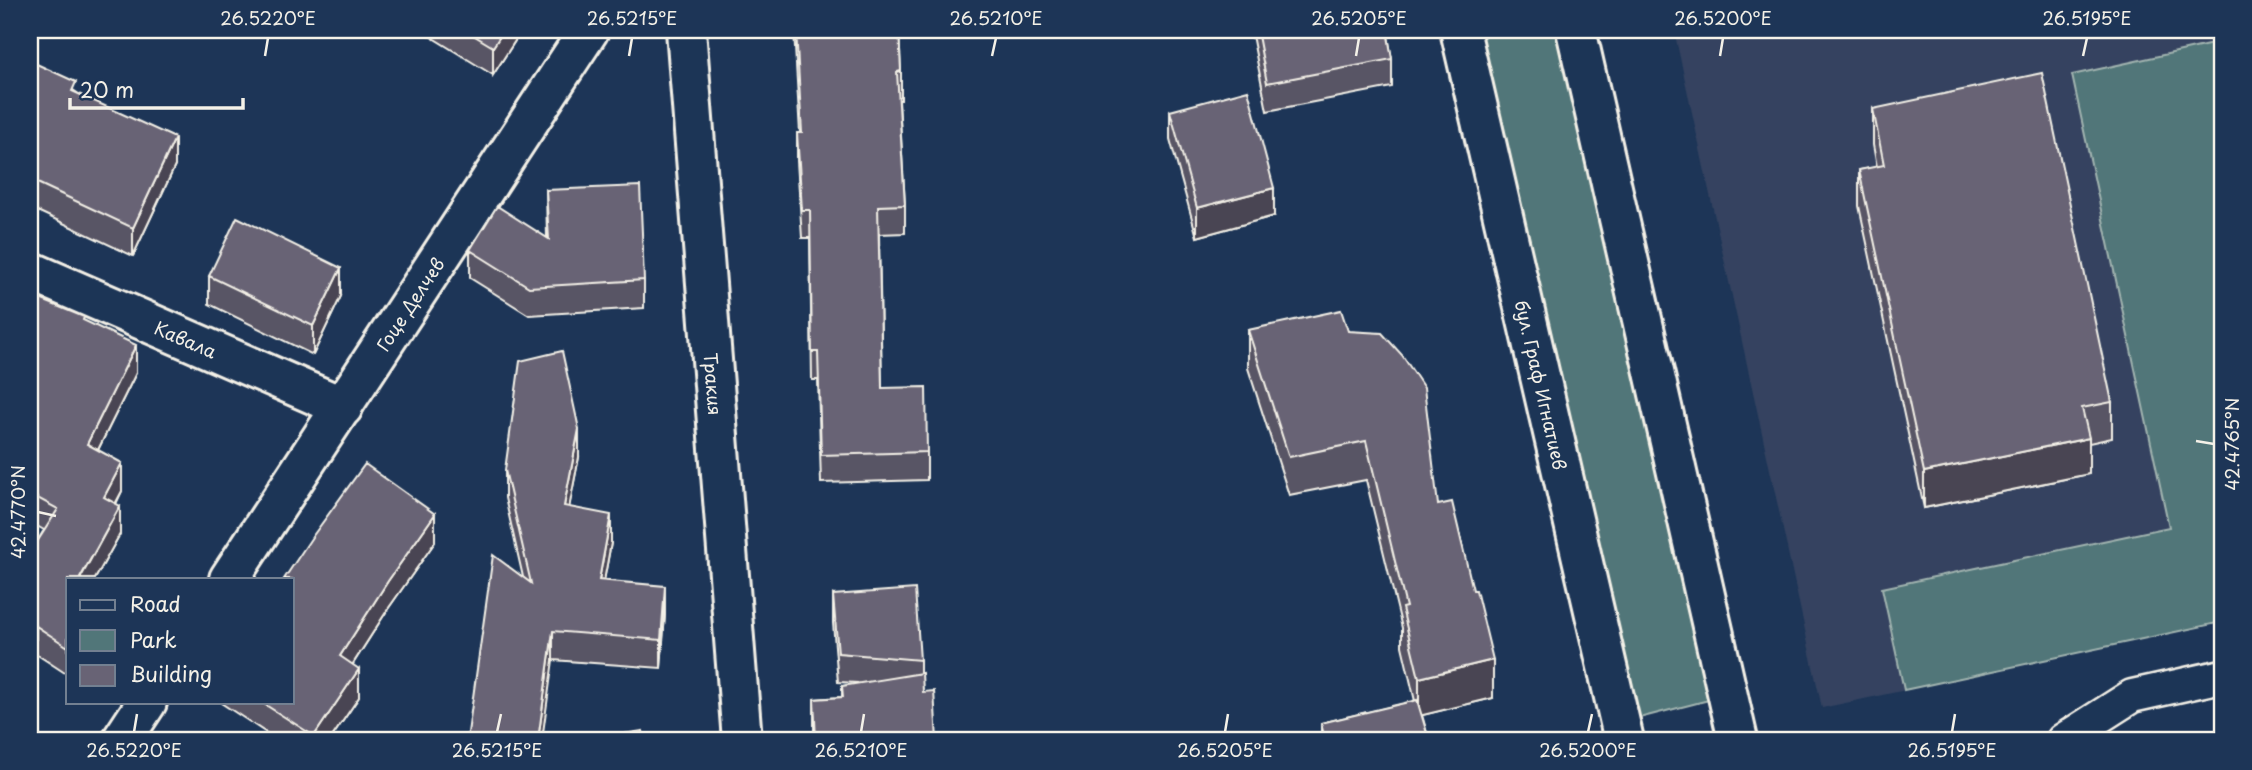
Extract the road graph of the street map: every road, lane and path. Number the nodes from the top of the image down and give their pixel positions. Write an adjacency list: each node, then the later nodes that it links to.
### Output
1 (589, 30): 6 (street, Гоце Делчев)
2 (686, 30): 11 (street, Тракия)
3 (1460, 30): 12 (street, бул. Граф Игнатиев)
4 (1576, 30): 13 (street)
5 (30, 271): 6 (street, Кавала)
6 (343, 407): 7 (street, Гоце Делчев)
7 (230, 578)
8 (2222, 676): 14 (lane)
9 (146, 704): 10 (street)
10 (122, 740)
11 (742, 740)
12 (1624, 740)
13 (1738, 740)
14 (2063, 740)

